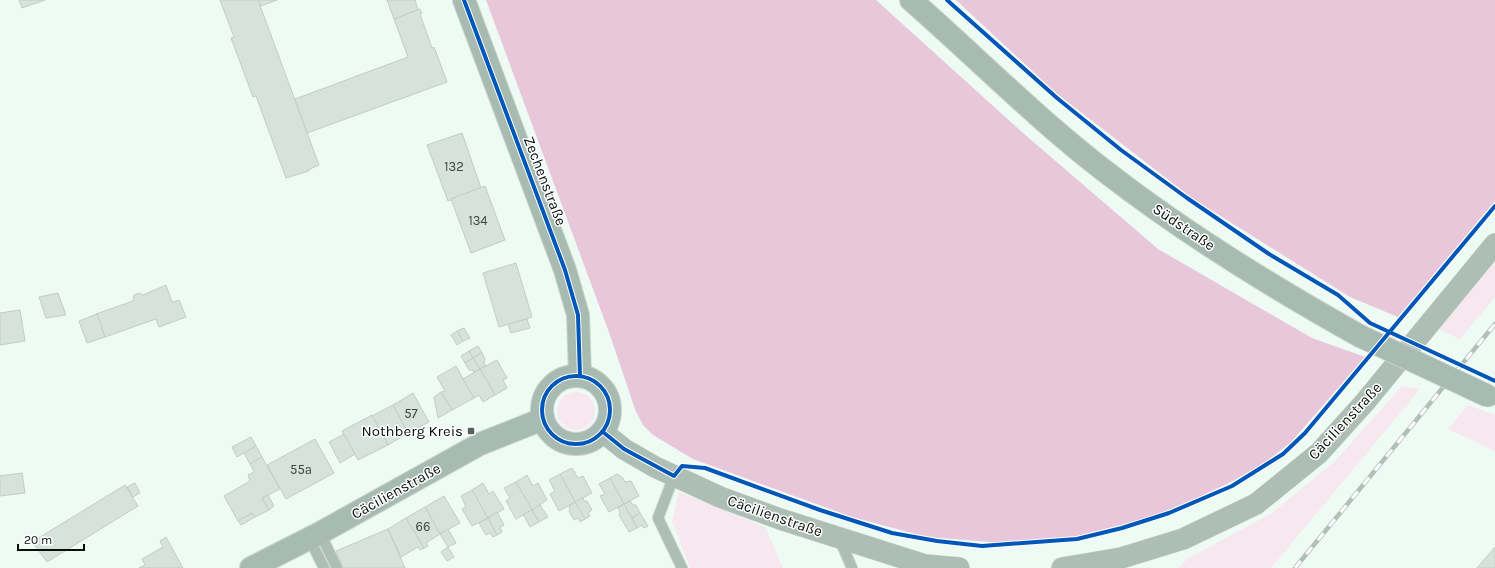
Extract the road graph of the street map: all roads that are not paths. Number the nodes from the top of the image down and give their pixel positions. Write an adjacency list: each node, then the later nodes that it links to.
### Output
1 (464, 0): 4 (street, Zechenstraße)
2 (910, 0): 5 (street, Südstraße, bridge)
3 (1495, 244): 17 (street, Cäcilienstraße)
4 (580, 376): 6 (street); 7 (street)
5 (1492, 397)
6 (543, 419): 7 (street); 9 (street, Cäcilienstraße)
7 (603, 432): 8 (street, Cäcilienstraße)
8 (674, 476): 10 (street, Cäcilienstraße); 14 (lane)
9 (314, 536): 11 (street, Cäcilienstraße); 12 (lane); 13 (lane)
10 (839, 538): 15 (lane); 16 (street, Cäcilienstraße)
11 (252, 568)
12 (324, 568)
13 (337, 568)
14 (682, 568)
15 (852, 568)
16 (959, 568)
17 (1062, 568)

